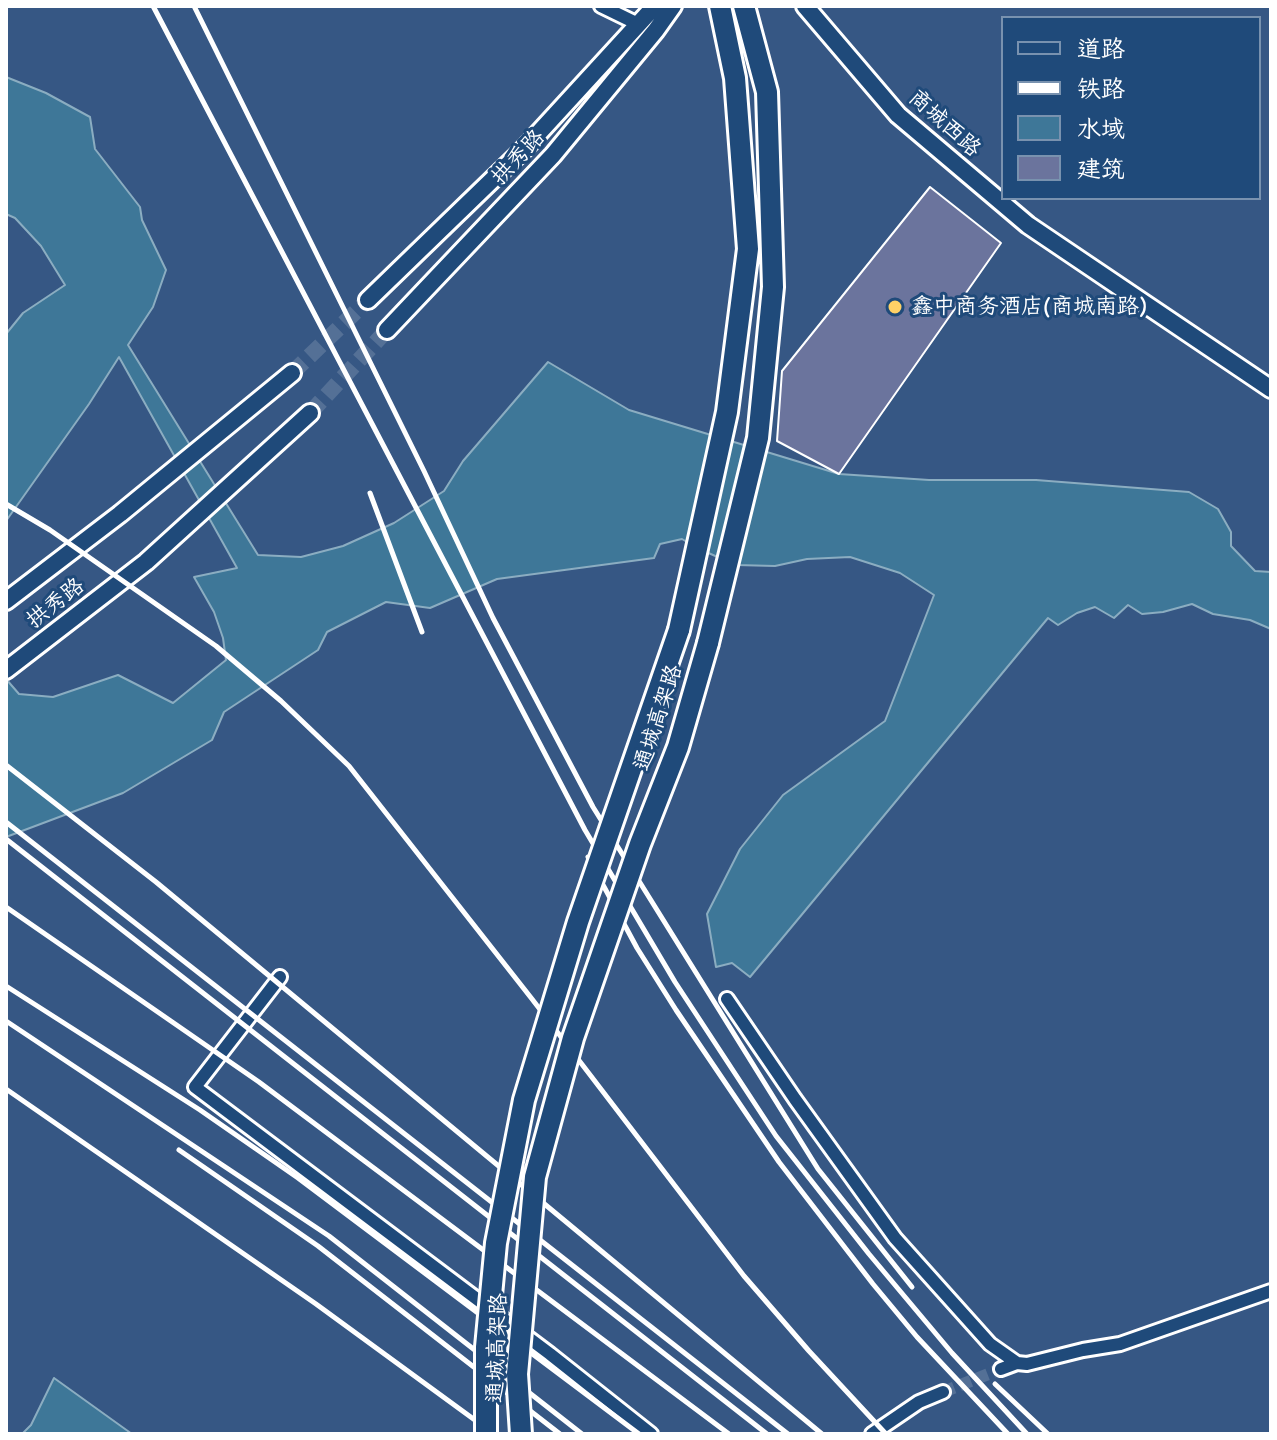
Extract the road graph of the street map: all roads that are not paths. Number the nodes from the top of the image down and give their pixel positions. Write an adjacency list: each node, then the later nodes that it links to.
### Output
1 (601, 6): 7 (street)
2 (655, 6): 7 (main road, 拱秀路)
3 (673, 6): 9 (main road, 拱秀路)
4 (720, 6): 21 (highway, 通城高架路, bridge)
5 (744, 6): 22 (highway, 通城高架路, bridge)
6 (805, 6): 11 (main road, 商城西路)
7 (638, 24): 8 (main road, 拱秀路)
8 (368, 300)
9 (387, 330)
10 (292, 373): 13 (main road, 拱秀路)
11 (1271, 389)
12 (310, 413): 14 (main road, 拱秀路)
13 (6, 601)
14 (11, 666)
15 (280, 977): 23 (street)
16 (727, 999): 18 (street)
17 (1271, 1291): 18 (street)
18 (1017, 1363): 19 (street)
19 (1001, 1369)
20 (943, 1392): 24 (street)
21 (486, 1434)
22 (521, 1434)
23 (651, 1434)
24 (872, 1434)

